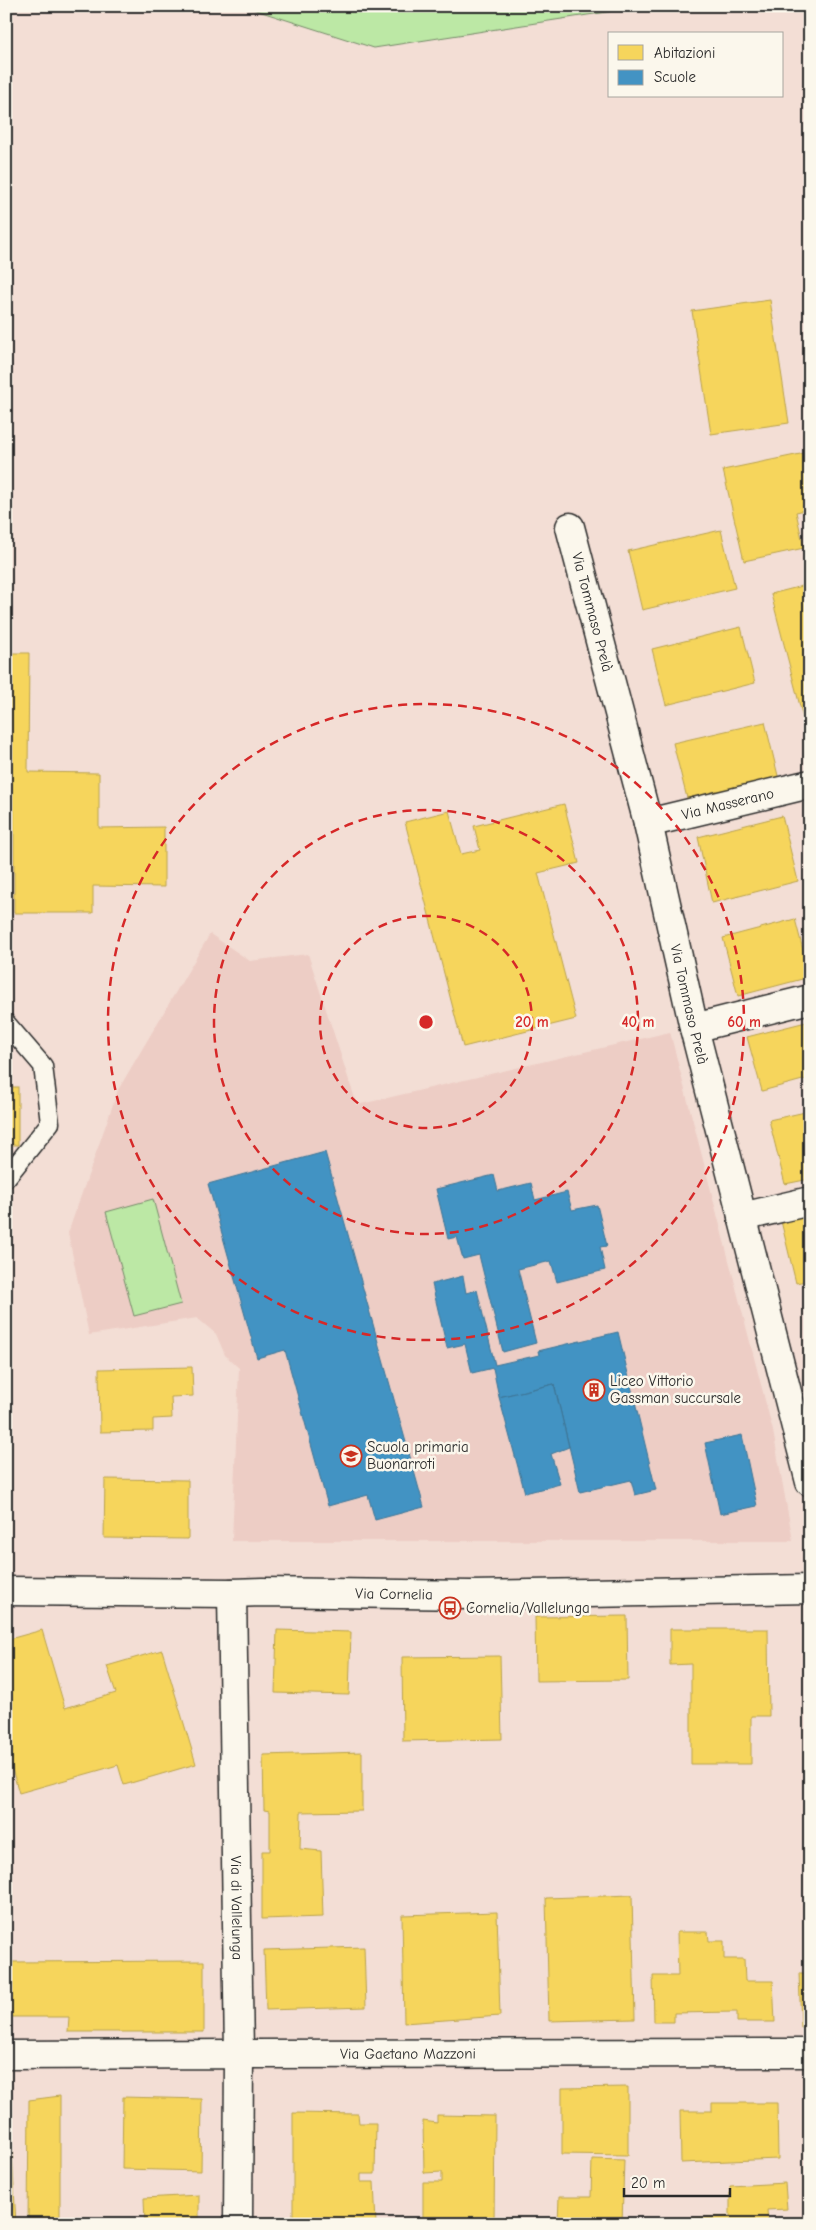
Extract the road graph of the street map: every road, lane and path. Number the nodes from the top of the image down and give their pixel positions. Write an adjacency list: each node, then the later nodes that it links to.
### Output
1 (570, 527): 3 (street, Via Tommaso Prelà)
2 (810, 784): 3 (street, Via Masserano)
3 (648, 824): 6 (street, Via Tommaso Prelà)
4 (810, 999): 6 (street)
5 (6, 1023): 7 (lane)
6 (694, 1028): 9 (street, Via Tommaso Prelà)
7 (6, 1178)
8 (810, 1201): 9 (street)
9 (742, 1217): 10 (street, Via Tommaso Prelà)
10 (810, 1482)
11 (810, 1589): 13 (street, Via Cornelia)
12 (6, 1591): 13 (street, Via Cornelia)
13 (232, 1593): 15 (street, Via di Vallelunga)
14 (810, 2053): 15 (street, Via Gaetano Mazzoni)
15 (239, 2054): 16 (street, Via Gaetano Mazzoni); 17 (street, Via di Vallelunga)
16 (6, 2055)
17 (238, 2224)

